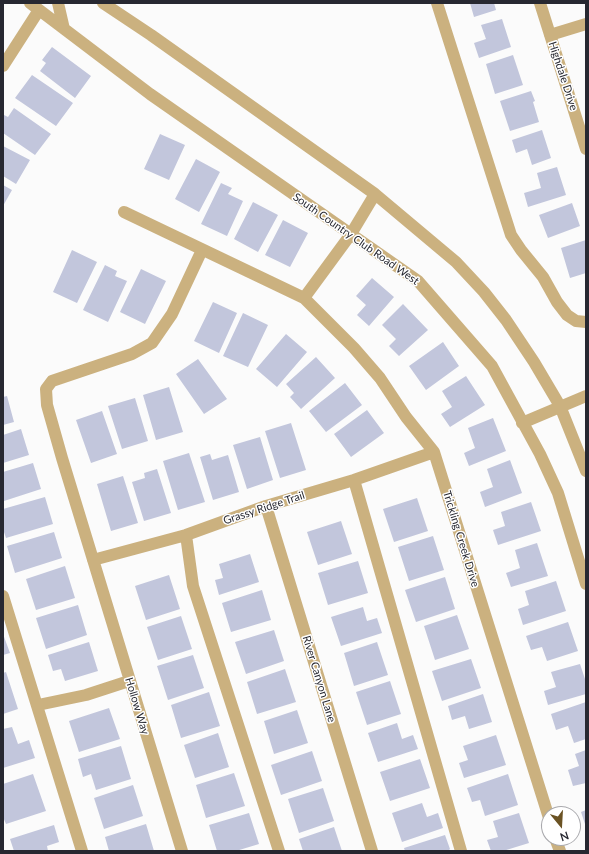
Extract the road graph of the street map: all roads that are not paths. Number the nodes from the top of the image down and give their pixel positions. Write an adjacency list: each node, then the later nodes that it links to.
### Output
1 (58, 3): 7 (street)
2 (103, 3): 11 (street)
3 (437, 3): 16 (street)
4 (540, 3): 8 (street, Highdale Drive)
5 (34, 6): 7 (street, South Country Club Road West); 9 (street)
6 (586, 24): 8 (street)
7 (64, 28): 13 (street, South Country Club Road West)
8 (550, 35): 10 (street, Highdale Drive)
9 (3, 66)
10 (586, 149)
11 (375, 194): 13 (street); 18 (street)
12 (124, 212): 14 (street, Trickling Creek Drive)
13 (351, 234): 15 (street); 19 (street, South Country Club Road West)
14 (202, 250): 15 (street, Trickling Creek Drive); 25 (street, Hollow Way)
15 (304, 298): 20 (street, Trickling Creek Drive)
16 (586, 322)
17 (586, 396): 18 (street)
18 (560, 406): 19 (street); 21 (street)
19 (522, 423): 26 (street, South Country Club Road West)
20 (434, 452): 22 (street, Grassy Ridge Trail); 30 (street, Trickling Creek Drive)
21 (586, 471)
22 (354, 480): 23 (street, Grassy Ridge Trail); 35 (street)
23 (266, 506): 24 (street, Grassy Ridge Trail); 34 (street, River Canyon Lane)
24 (186, 535): 25 (street, Grassy Ridge Trail); 33 (street)
25 (93, 560): 28 (street, Hollow Way)
26 (586, 584)
27 (3, 596): 29 (street)
28 (130, 681): 29 (street); 32 (street, Hollow Way)
29 (38, 705): 31 (street)
30 (545, 806)
31 (82, 851)
32 (182, 851)
33 (279, 851)
34 (372, 851)
35 (461, 851)

